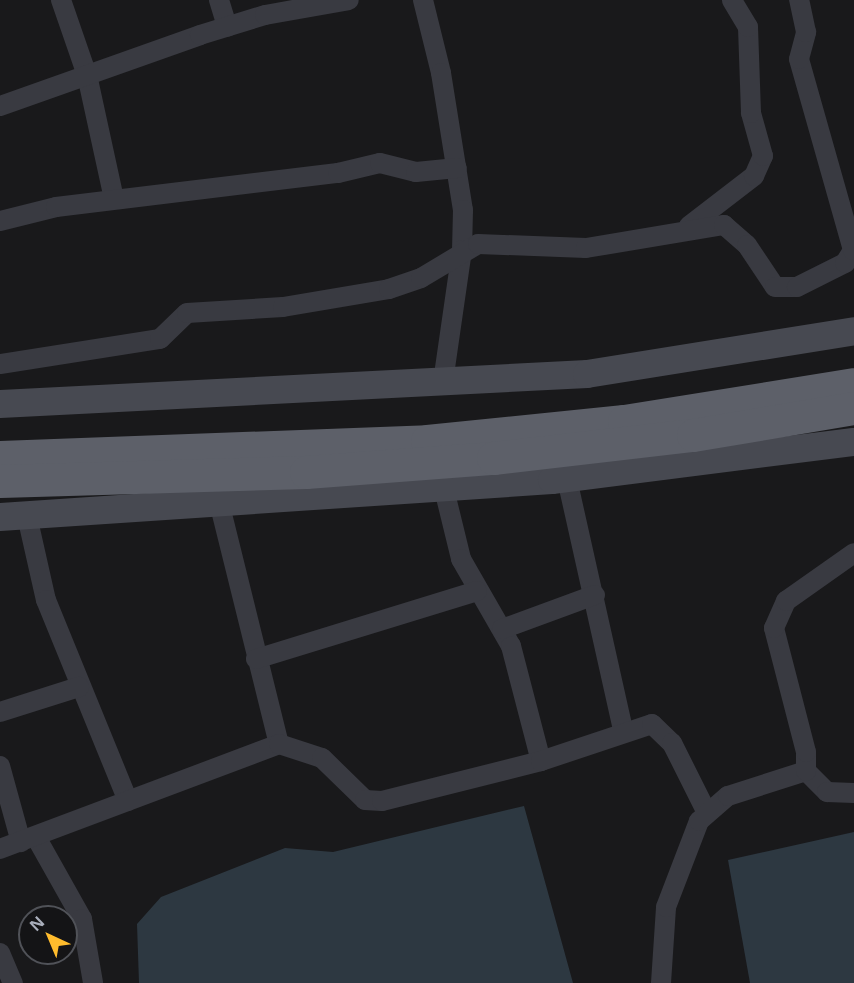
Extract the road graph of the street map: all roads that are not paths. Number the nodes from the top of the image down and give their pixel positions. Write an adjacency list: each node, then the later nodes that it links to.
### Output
1 (62, 0): 8 (street)
2 (219, 0): 7 (street)
3 (349, 0): 7 (street)
4 (423, 0): 10 (street)
5 (732, 0): 13 (street)
6 (799, 0): 13 (street)
7 (227, 27): 8 (street)
8 (87, 75): 9 (street); 11 (street)
9 (0, 106)
10 (457, 168): 11 (street); 14 (street)
11 (114, 199): 12 (street)
12 (0, 220)
13 (685, 230): 14 (street)
14 (462, 250): 16 (street); 17 (street)
15 (854, 331): 17 (main road)
16 (0, 364)
17 (443, 382): 19 (main road)
18 (854, 384): 22 (highway)
19 (0, 404)
20 (854, 408): 24 (highway)
21 (854, 442): 23 (main road)
22 (0, 457)
23 (567, 478): 25 (main road); 30 (street)
24 (0, 481)
25 (444, 489): 26 (main road); 29 (street)
26 (220, 506): 27 (main road); 32 (street)
27 (13, 516): 33 (street)
28 (854, 553): 39 (street)
29 (477, 591): 31 (street); 32 (street)
30 (595, 595): 31 (street); 35 (street)
31 (502, 629): 37 (street)
32 (256, 659): 36 (street)
33 (79, 687): 34 (street); 41 (street)
34 (0, 712)
35 (624, 732): 37 (street); 42 (street)
36 (279, 744): 37 (street); 41 (street)
37 (541, 761)
38 (0, 766): 43 (street)
39 (806, 771): 40 (street); 42 (street)
40 (854, 793)
41 (128, 801): 43 (street)
42 (706, 812): 48 (street)
43 (28, 839): 44 (street); 47 (street)
44 (0, 849)
45 (0, 953): 46 (street)
46 (13, 983)
47 (93, 983)
48 (661, 983)

